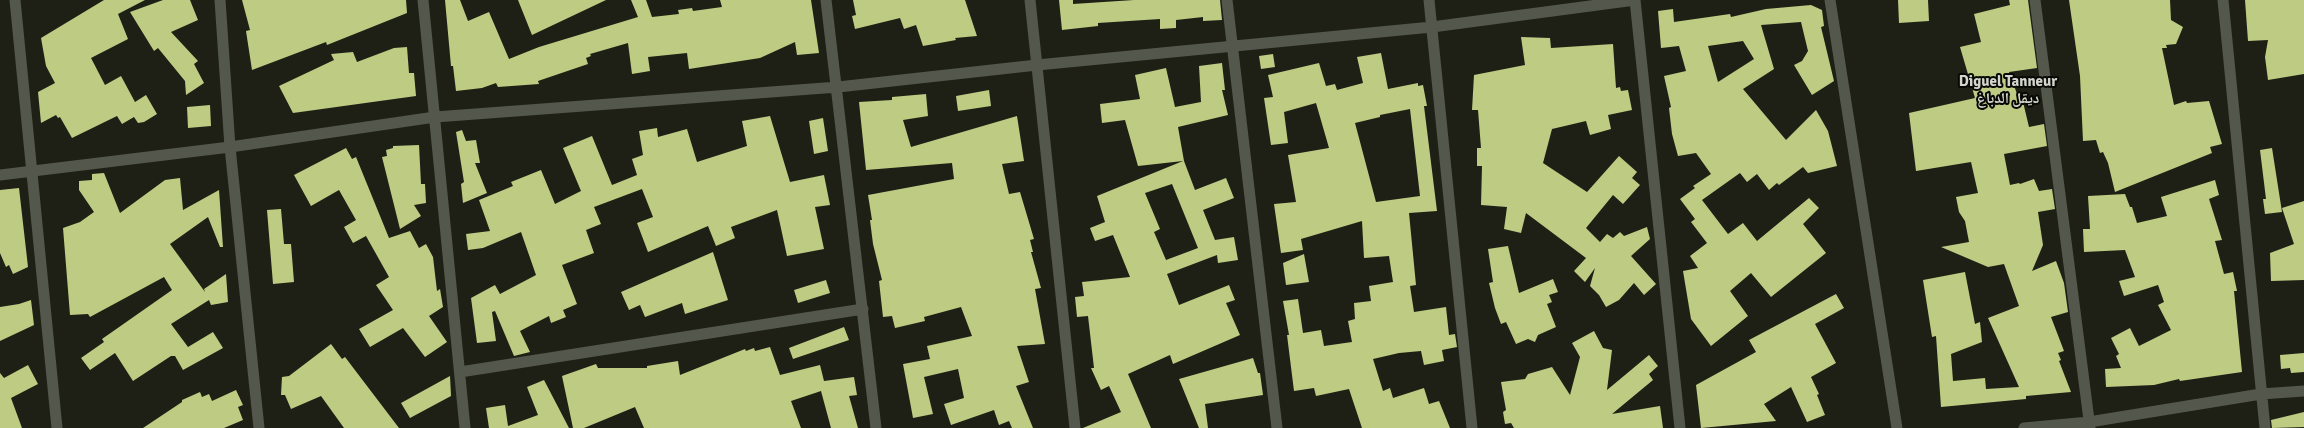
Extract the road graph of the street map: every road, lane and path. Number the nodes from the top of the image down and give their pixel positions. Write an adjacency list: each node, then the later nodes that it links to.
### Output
1 (15, 0): 18 (street)
2 (220, 0): 17 (street)
3 (423, 0): 16 (street)
4 (826, 0): 15 (street)
5 (1030, 0): 14 (street)
6 (1227, 0): 13 (street)
7 (1429, 0): 12 (street)
8 (1635, 0): 12 (street); 32 (street)
9 (1830, 0): 33 (street)
10 (2035, 0): 24 (street)
11 (2223, 0): 23 (street)
12 (1432, 27): 13 (street); 31 (street)
13 (1230, 45): 14 (street); 30 (street)
14 (1036, 65): 15 (street); 29 (street)
15 (838, 87): 16 (street); 20 (street)
16 (435, 117): 17 (street); 21 (street)
17 (230, 147): 18 (street); 26 (street)
18 (33, 172): 19 (street); 25 (street)
19 (0, 175)
20 (863, 309): 21 (street); 28 (street)
21 (460, 372): 27 (street)
22 (2304, 391): 23 (street)
23 (2262, 394): 24 (street); 35 (street)
24 (2089, 425): 34 (street)
25 (57, 428)
26 (259, 428)
27 (465, 428)
28 (876, 428)
29 (1075, 428)
30 (1277, 428)
31 (1472, 428)
32 (1680, 428)
33 (1897, 428)
34 (2024, 428)
35 (2265, 428)

